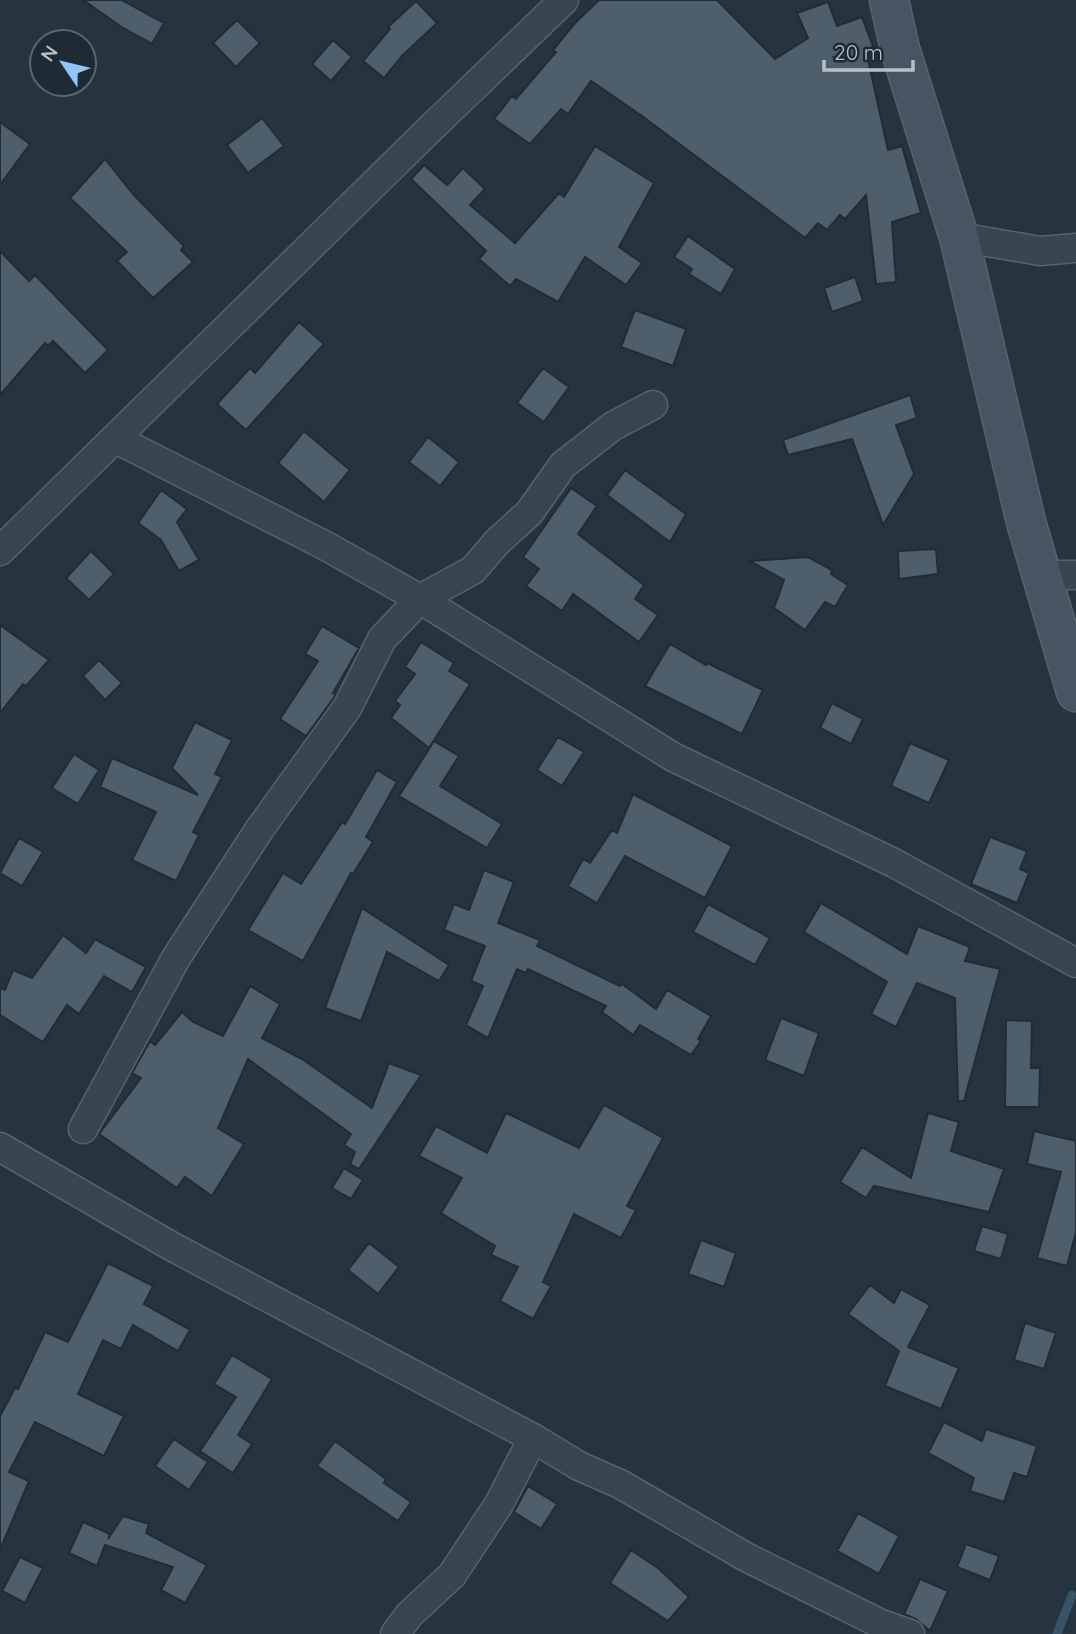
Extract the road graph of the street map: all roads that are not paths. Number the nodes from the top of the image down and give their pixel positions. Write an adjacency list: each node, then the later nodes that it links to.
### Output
1 (565, 0): 6 (street)
2 (888, 0): 3 (main road)
3 (959, 237): 4 (street); 8 (main road)
4 (1076, 248)
5 (653, 405): 9 (street)
6 (116, 439): 7 (street); 9 (street)
7 (0, 551)
8 (1059, 575): 10 (main road)
9 (420, 599): 11 (street); 12 (street)
10 (1076, 692)
11 (1076, 963)
12 (83, 1129)
13 (0, 1147): 14 (street)
14 (533, 1438): 15 (street); 16 (street)
15 (395, 1634)
16 (911, 1634)

